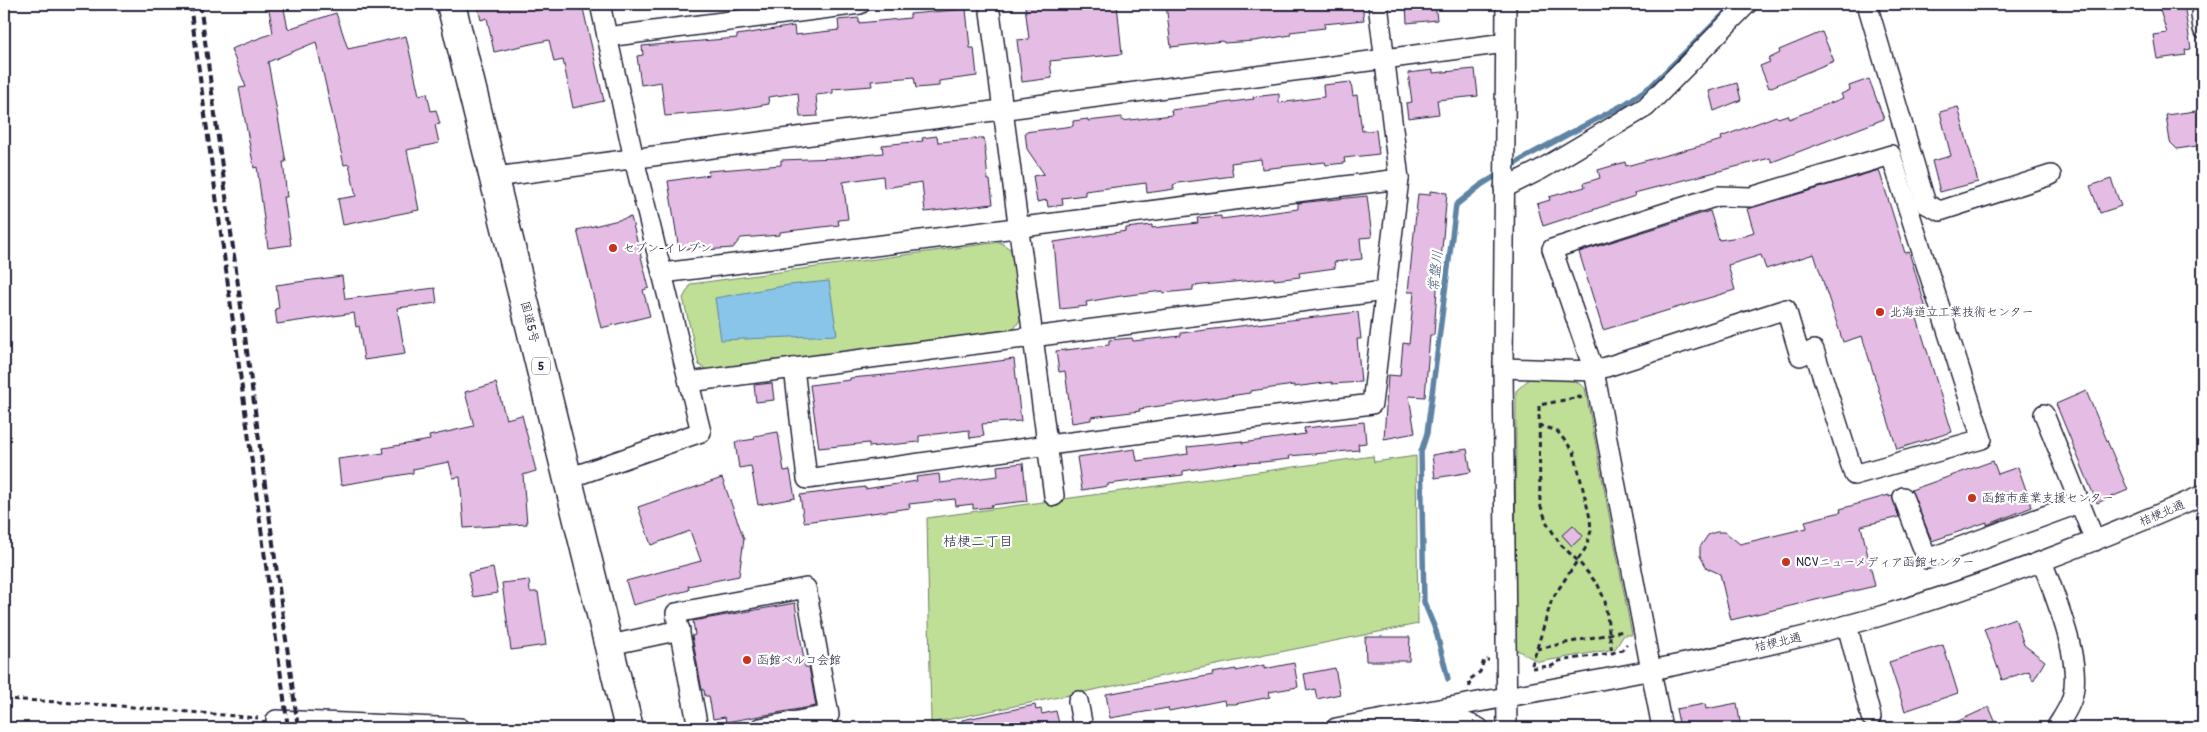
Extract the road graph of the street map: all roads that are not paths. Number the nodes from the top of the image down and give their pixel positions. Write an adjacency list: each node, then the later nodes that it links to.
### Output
1 (451, 4): 17 (highway, 国道5号 / 5)
2 (600, 4): 11 (street)
3 (860, 4): 11 (street)
4 (989, 4): 14 (street)
5 (1378, 4): 13 (street)
6 (1506, 4): 12 (street)
7 (1747, 4): 19 (street)
8 (1867, 4): 16 (street)
9 (2203, 14): 10 (street)
10 (2203, 29)
11 (607, 37): 15 (street)
12 (1505, 43): 13 (street); 19 (street)
13 (1384, 59): 14 (street); 18 (street)
14 (1004, 110): 15 (street); 20 (street)
15 (634, 158): 17 (street); 21 (street)
16 (2051, 175)
17 (495, 177): 30 (highway, 国道5号 / 5)
18 (1399, 179): 20 (street); 22 (street)
19 (1504, 182): 25 (street)
20 (1019, 227): 21 (street); 23 (street)
21 (663, 273): 27 (street)
22 (1384, 291): 23 (street); 29 (street)
23 (1033, 337): 24 (street); 29 (street)
24 (794, 368): 27 (street); 29 (street)
25 (1503, 368): 26 (street); 41 (street)
26 (1594, 371): 26 (street); 40 (street)
27 (690, 382): 30 (street)
28 (2044, 414): 34 (street)
29 (1048, 446): 32 (street)
30 (569, 478): 39 (highway, 国道5号 / 5)
31 (2203, 495): 35 (street, 桔梗北通)
32 (1054, 496)
33 (1903, 497): 34 (street)
34 (2080, 503): 35 (street)
35 (2095, 541): 36 (street, 桔梗北通)
36 (2043, 563): 37 (street, 桔梗北通); 56 (street)
37 (1847, 625): 40 (street, 桔梗北通); 43 (street)
38 (680, 630): 39 (street); 48 (street); 49 (street)
39 (610, 646): 47 (highway, 国道5号 / 5)
40 (1652, 669): 41 (street, 桔梗北通); 55 (street)
41 (1506, 697): 45 (street, 桔梗北通); 54 (street)
42 (1078, 701): 50 (street)
43 (1871, 717)
44 (276, 720): 46 (street)
45 (1359, 726): 51 (street, 桔梗北通)
46 (460, 728)
47 (629, 728)
48 (696, 728)
49 (760, 728)
50 (1083, 728)
51 (1336, 728)
52 (1432, 728): 53 (street)
53 (1479, 728)
54 (1507, 728)
55 (1662, 728)
56 (2056, 728)

